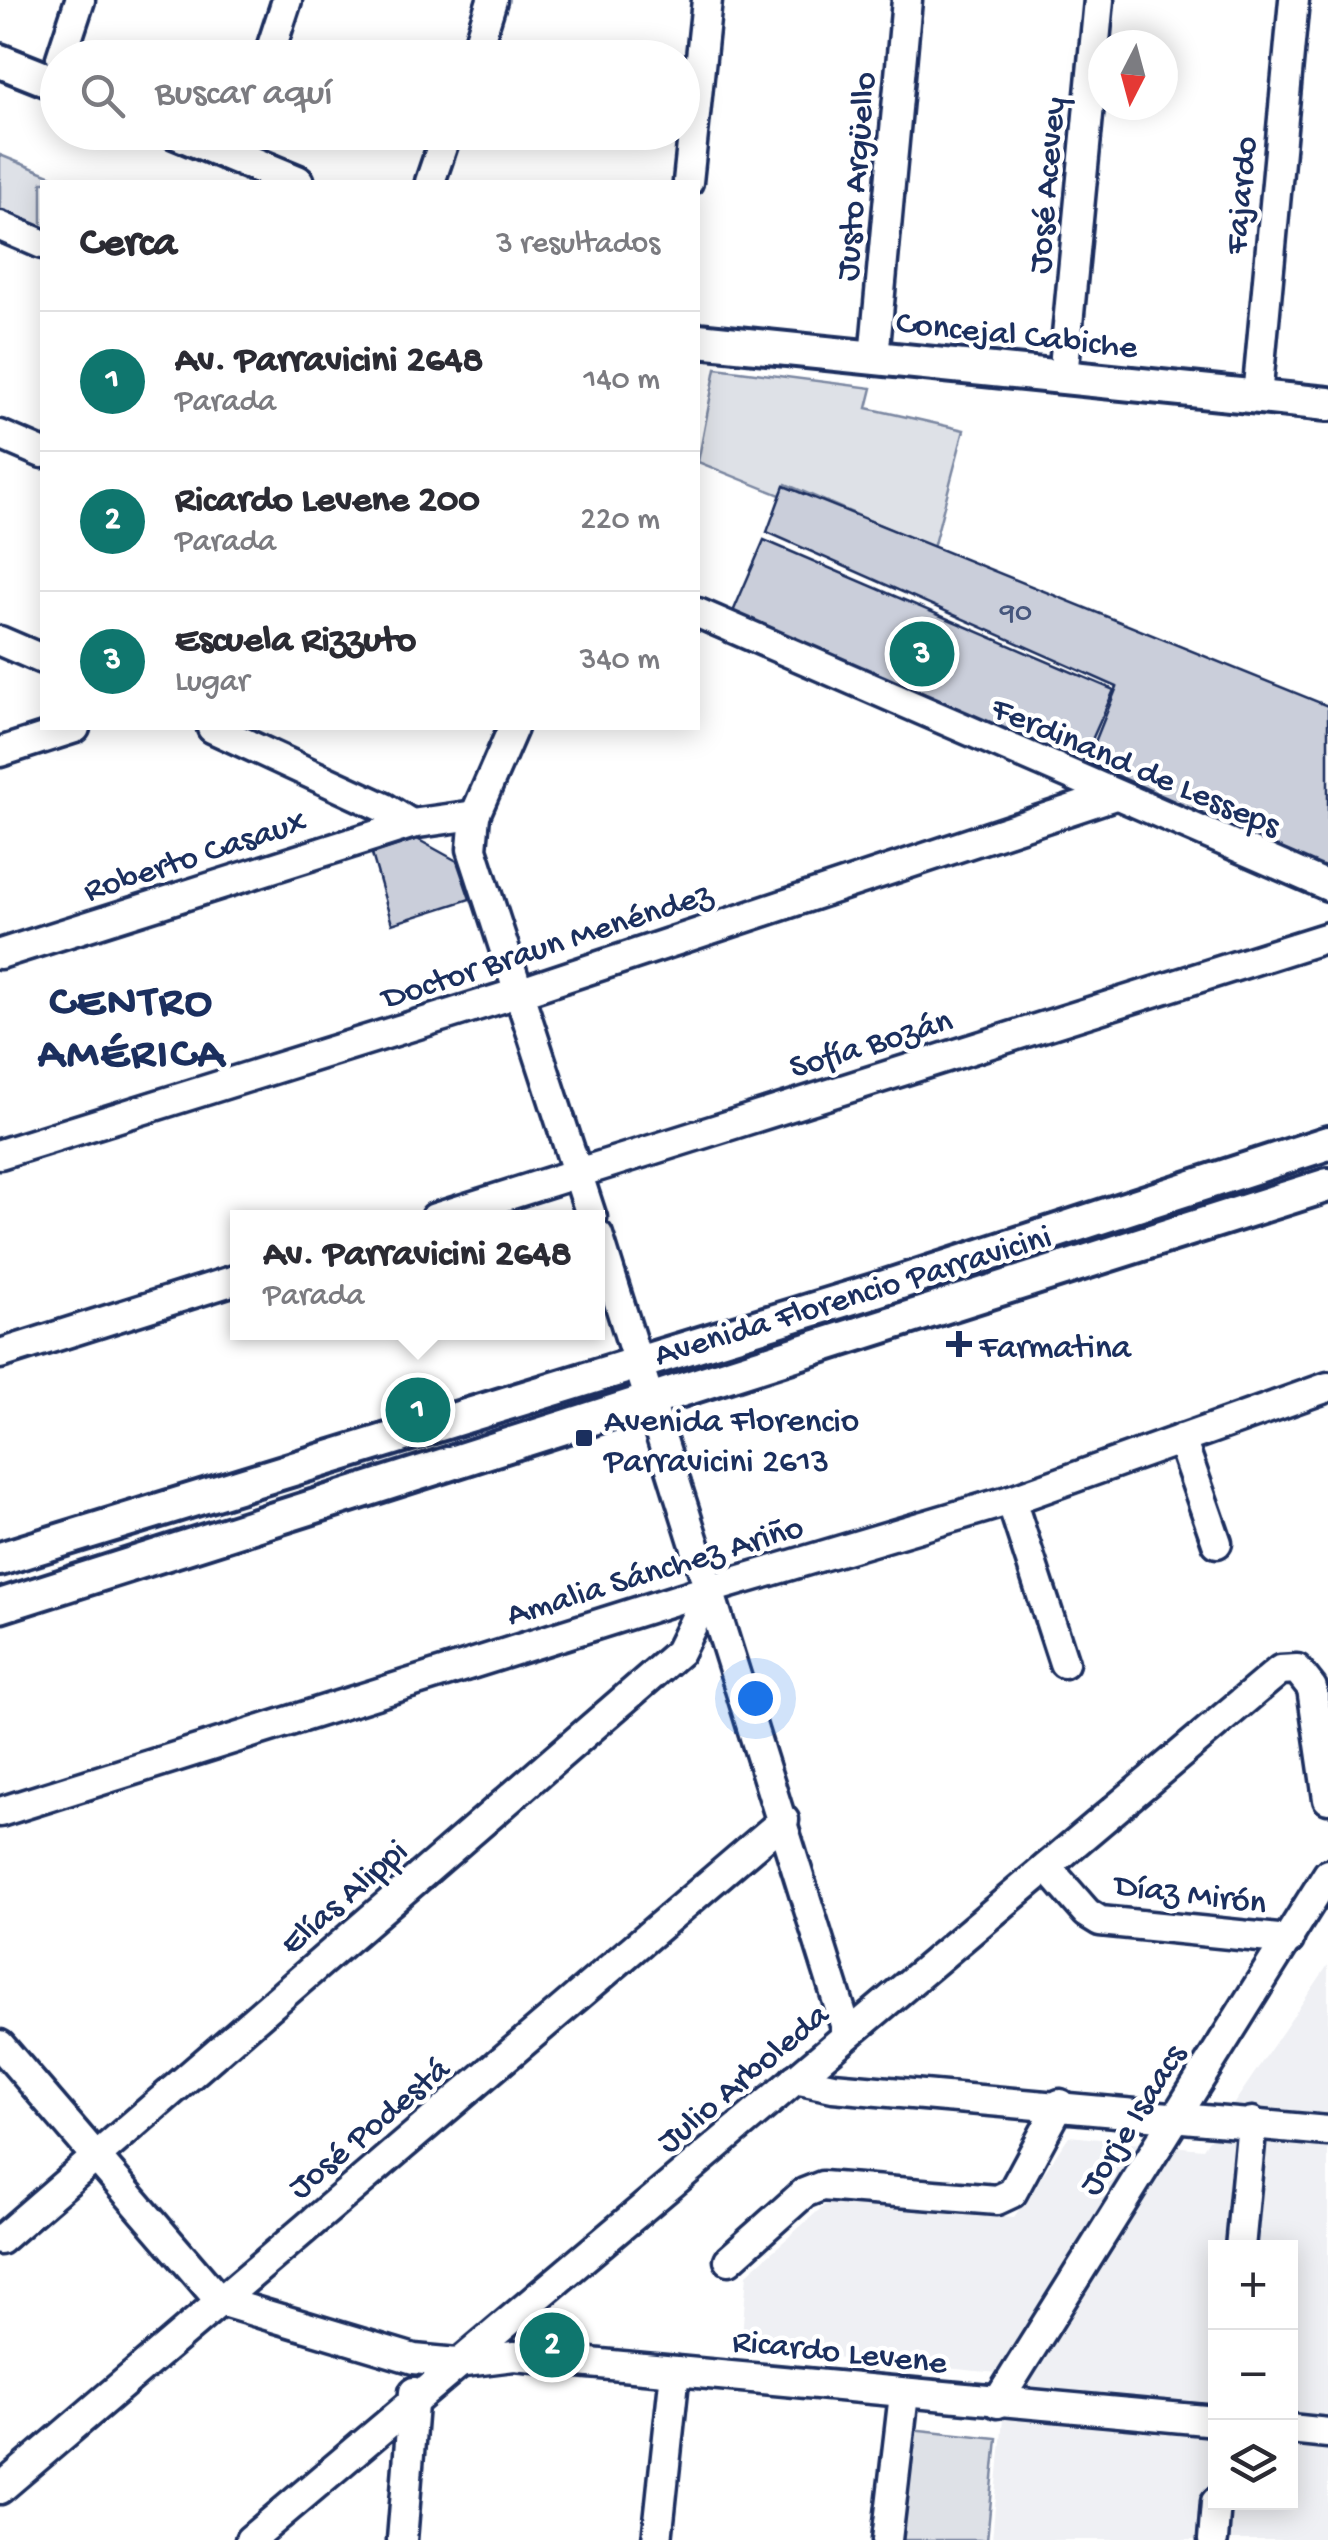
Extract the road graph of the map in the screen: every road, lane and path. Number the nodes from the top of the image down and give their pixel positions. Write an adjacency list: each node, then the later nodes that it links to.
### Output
1 (80, 0): 8 (street)
2 (288, 0): 9 (street)
3 (492, 0): 10 (street)
4 (707, 0): 12 (street)
5 (906, 0): 23 (street, Justo Argüello)
6 (1099, 0): 24 (street, José Acevey)
7 (1294, 0): 25 (street, Fajardo)
8 (67, 40)
9 (274, 40)
10 (480, 40)
11 (0, 60): 13 (main road)
12 (700, 67)
13 (40, 69)
14 (248, 150): 17 (main road)
15 (441, 150): 18 (street)
16 (691, 150): 19 (street)
17 (294, 180)
18 (431, 180)
19 (688, 180)
20 (0, 226): 21 (street)
21 (40, 243)
22 (700, 340): 23 (main road, Concejal Cabiche)
23 (874, 358): 24 (main road, Concejal Cabiche)
24 (1064, 377): 25 (main road, Concejal Cabiche)
25 (1257, 397): 26 (main road, Concejal Cabiche)
26 (1328, 404)
27 (0, 435): 28 (street)
28 (40, 452)
29 (700, 614): 36 (street, Ferdinand de Lesseps)
30 (0, 641): 31 (street)
31 (40, 657)
32 (69, 730): 35 (street)
33 (216, 730): 38 (street)
34 (513, 730): 37 (street)
35 (0, 752)
36 (1112, 796): 39 (street, Ferdinand de Lesseps); 42 (street, Doctor Braun Menéndez)
37 (475, 816): 38 (street, Roberto Casaux); 42 (street)
38 (411, 824): 41 (street, Roberto Casaux)
39 (1328, 886)
40 (1328, 937): 45 (street, Sofía Bozán)
41 (0, 954)
42 (521, 992): 44 (street, Doctor Braun Menéndez); 45 (street)
43 (1328, 1142): 52 (main road, Avenida Florencio Parravicini)
44 (0, 1154)
45 (578, 1172): 47 (street, Sofía Bozán); 48 (street)
46 (1328, 1185): 54 (main road, Avenida Florencio Parravicini)
47 (459, 1210)
48 (590, 1210)
49 (605, 1257): 52 (street)
50 (230, 1282): 51 (street)
51 (0, 1354)
52 (638, 1360): 54 (street); 58 (main road, Avenida Florencio Parravicini)
53 (1328, 1388): 55 (street, Amalia Sánchez Ariño)
54 (648, 1399): 59 (street); 60 (main road, Avenida Florencio Parravicini)
55 (1182, 1439): 56 (street, Amalia Sánchez Ariño); 57 (street)
56 (1011, 1500): 59 (street, Amalia Sánchez Ariño); 61 (street)
57 (1218, 1543)
58 (0, 1559)
59 (710, 1588): 63 (street, Amalia Sánchez Ariño); 64 (street); 75 (street, Elías Alippi)
60 (0, 1606)
61 (1064, 1663)
62 (1328, 1799): 65 (street, Julio Arboleda)
63 (0, 1812)
64 (784, 1820): 68 (street); 79 (street, José Podestá)
65 (1047, 1866): 67 (street, Díaz Mirón); 68 (street, Julio Arboleda)
66 (1328, 1874): 67 (street, Jorje Isaacs)
67 (1290, 1940): 72 (street, Jorje Isaacs)
68 (848, 2034): 70 (street, Julio Arboleda)
69 (0, 2045): 75 (street)
70 (796, 2079): 71 (street); 81 (street, Julio Arboleda)
71 (1060, 2104): 72 (street); 78 (street)
72 (1176, 2114): 73 (street); 85 (street, Jorje Isaacs)
73 (1252, 2122): 74 (street); 77 (street)
74 (1328, 2131)
75 (97, 2159): 76 (street, Elías Alippi); 79 (street)
76 (0, 2240)
77 (1241, 2240)
78 (729, 2260)
79 (220, 2301): 80 (street, Ricardo Levene); 89 (street, José Podestá)
80 (414, 2359): 81 (street, Ricardo Levene); 84 (street)
81 (457, 2363): 82 (street, Ricardo Levene); 84 (street, Julio Arboleda)
82 (676, 2370): 83 (street, Ricardo Levene); 93 (street)
83 (904, 2394): 85 (street, Ricardo Levene); 94 (street)
84 (414, 2400): 91 (street, Julio Arboleda); 92 (street)
85 (997, 2402): 86 (street, Ricardo Levene)
86 (1208, 2420)
87 (1298, 2430): 88 (street)
88 (1328, 2433)
89 (0, 2489)
90 (1215, 2510): 95 (street)
91 (250, 2540)
92 (402, 2540)
93 (657, 2540)
94 (887, 2540)
95 (1213, 2540)

